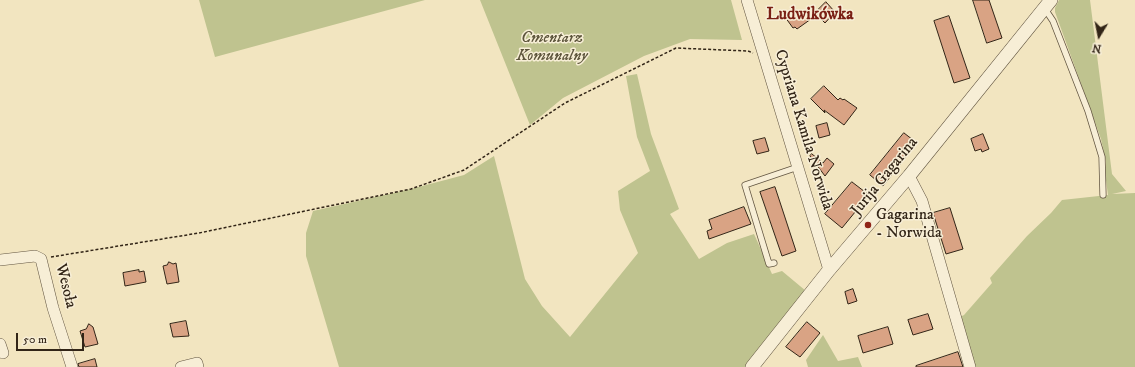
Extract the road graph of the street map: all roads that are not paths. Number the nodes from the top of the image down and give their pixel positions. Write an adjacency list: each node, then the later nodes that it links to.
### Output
1 (747, 0): 3 (street, Cypriana Kamila Norwida)
2 (1048, 4): 4 (street, Jurija Gagarina); 5 (lane, Jurija Gagarina)
3 (798, 167): 7 (lane); 8 (street, Cypriana Kamila Norwida)
4 (909, 176): 8 (street, Jurija Gagarina); 13 (street)
5 (1103, 195)
6 (0, 260): 9 (street, Wesoła)
7 (774, 263)
8 (829, 270): 12 (street, Jurija Gagarina)
9 (72, 367)
10 (181, 367): 11 (street)
11 (198, 367)
12 (752, 367)
13 (970, 367)

